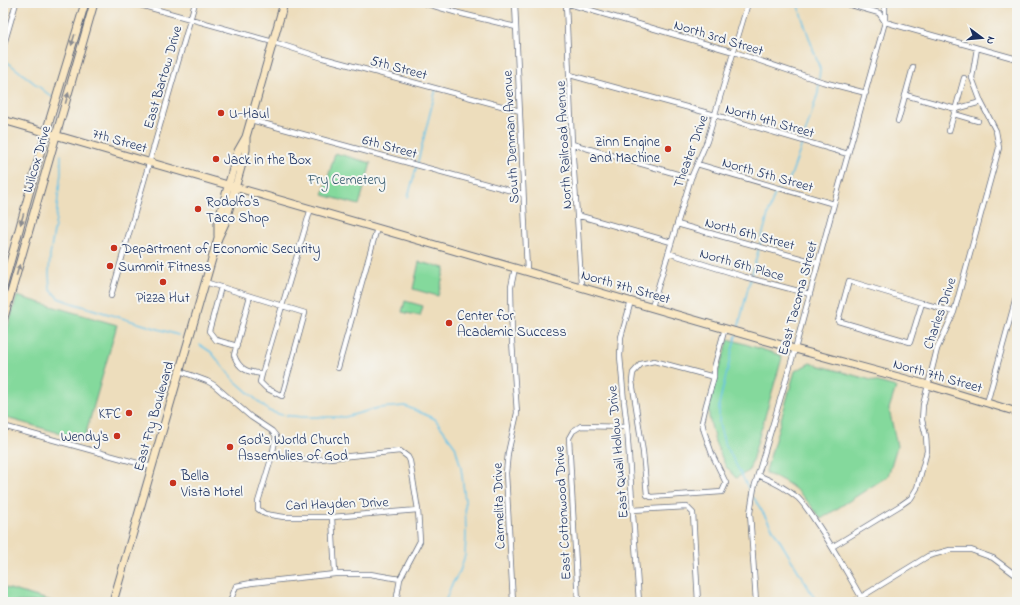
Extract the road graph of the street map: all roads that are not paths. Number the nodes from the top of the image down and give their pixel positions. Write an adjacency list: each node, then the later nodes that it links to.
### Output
1 (16, 3): 17 (street)
2 (84, 3): 35 (main road, Wilcox Drive, one-way to 35)
3 (94, 3): 36 (main road, Wilcox Drive, one-way to 3)
4 (133, 3): 13 (street, 5th Street)
5 (195, 3): 13 (street, East Bartow Drive)
6 (284, 3): 16 (main road, East Fry Boulevard)
7 (424, 3): 15 (street)
8 (515, 3): 15 (street, South Denman Avenue)
9 (566, 3): 19 (street, North 3rd Street); 22 (street, North Railroad Avenue)
10 (748, 3): 19 (street, Theater Drive)
11 (844, 3): 14 (street)
12 (886, 3): 14 (street, East Tacoma Street)
13 (191, 19): 16 (street, 5th Street); 39 (street, East Bartow Drive)
14 (885, 22): 18 (street); 24 (street, East Tacoma Street)
15 (516, 28): 27 (street, South Denman Avenue)
16 (273, 42): 27 (street, 5th Street); 31 (main road, East Fry Boulevard)
17 (3, 48)
18 (977, 48): 20 (street); 26 (street, Charles Drive)
19 (734, 52): 24 (street, North 3rd Street); 29 (street, Theater Drive)
20 (1017, 59)
21 (913, 68): 25 (street)
22 (570, 75): 29 (street, North 4th Street); 37 (street, North Railroad Avenue)
23 (964, 78): 28 (street)
24 (866, 93): 38 (street, East Tacoma Street)
25 (906, 95): 28 (street); 32 (street)
26 (981, 102): 28 (street); 66 (street, Charles Drive)
27 (520, 111): 43 (street, South Denman Avenue)
28 (955, 111): 33 (street); 34 (street)
29 (715, 115): 38 (street, North 4th Street); 40 (street, Theater Drive)
30 (3, 120): 35 (main road, 7th Street)
31 (250, 120): 42 (main road, East Fry Boulevard); 43 (street, 6th Street)
32 (898, 121)
33 (978, 121)
34 (949, 131)
35 (46, 132): 36 (main road, 7th Street); 57 (main road, Wilcox Drive, one-way to 57)
36 (56, 135): 39 (main road, 7th Street); 67 (main road, Wilcox Drive, one-way to 36)
37 (572, 144): 41 (street); 46 (street, North Railroad Avenue)
38 (848, 154): 44 (street, East Tacoma Street)
39 (150, 162): 42 (main road, 7th Street); 60 (street, East Bartow Drive)
40 (697, 164): 41 (street, Theater Drive); 44 (street, North 5th Street)
41 (691, 178): 47 (street, Theater Drive)
42 (232, 186): 45 (main road, North 7th Street); 54 (main road, East Fry Boulevard)
43 (523, 194): 53 (street, South Denman Avenue)
44 (834, 204): 51 (street, East Tacoma Street)
45 (311, 208): 48 (main road, North 7th Street); 64 (street)
46 (578, 215): 49 (street); 55 (street, North Railroad Avenue)
47 (676, 224): 49 (street, Theater Drive); 51 (street, North 6th Street)
48 (377, 228): 52 (main road, North 7th Street); 71 (street)
49 (671, 242): 50 (street, Theater Drive)
50 (668, 253): 58 (street, North 6th Place); 65 (street, Theater Drive)
51 (818, 263): 58 (street, East Tacoma Street)
52 (516, 268): 53 (main road, North 7th Street); 96 (street, Carmelita Drive)
53 (527, 271): 55 (main road, North 7th Street)
54 (205, 282): 56 (street); 72 (main road, East Fry Boulevard)
55 (580, 286): 62 (main road, North 7th Street)
56 (221, 287): 61 (street); 69 (street)
57 (3, 288)
58 (810, 294): 70 (street, East Tacoma Street)
59 (1017, 294): 78 (street)
60 (111, 296)
61 (250, 296): 64 (street); 69 (street)
62 (631, 301): 65 (main road, North 7th Street); 76 (street, East Quail Hollow Drive)
63 (922, 303): 63 (street); 66 (street)
64 (282, 306): 73 (street); 73 (street)
65 (652, 307): 68 (main road, North 7th Street)
66 (954, 312): 75 (street, Charles Drive)
67 (3, 321)
68 (725, 328): 70 (main road, North 7th Street); 74 (street)
69 (237, 346): 73 (street)
70 (795, 349): 75 (main road, North 7th Street); 84 (street, East Tacoma Street)
71 (338, 368)
72 (180, 371): 82 (street); 83 (main road, East Fry Boulevard)
73 (262, 374)
74 (714, 376): 77 (street); 77 (street)
75 (928, 385): 78 (main road, North 7th Street); 88 (street, Charles Drive)
76 (623, 390): 77 (street); 81 (street, East Quail Hollow Drive)
77 (634, 390)
78 (987, 403): 79 (main road, North 7th Street)
79 (1017, 412)
80 (3, 426): 83 (street)
81 (627, 427): 86 (street, East Quail Hollow Drive); 97 (street, East Cottonwood Drive)
82 (272, 456): 85 (street); 87 (street, Carl Hayden Drive)
83 (152, 467): 93 (main road, East Fry Boulevard)
84 (758, 475): 88 (street); 100 (street, East Tacoma Street)
85 (418, 510): 87 (street, Carl Hayden Drive); 91 (street)
86 (632, 510): 98 (street, East Quail Hollow Drive); 99 (street)
87 (332, 517): 89 (street)
88 (832, 547): 92 (street)
89 (335, 574): 91 (street); 94 (street)
90 (1017, 576): 92 (street)
91 (400, 579): 95 (street)
92 (861, 597): 101 (street); 102 (street)
93 (113, 602)
94 (230, 602)
95 (396, 602)
96 (513, 602)
97 (578, 602)
98 (639, 602)
99 (698, 602)
100 (756, 602)
101 (853, 602)
102 (864, 602)

